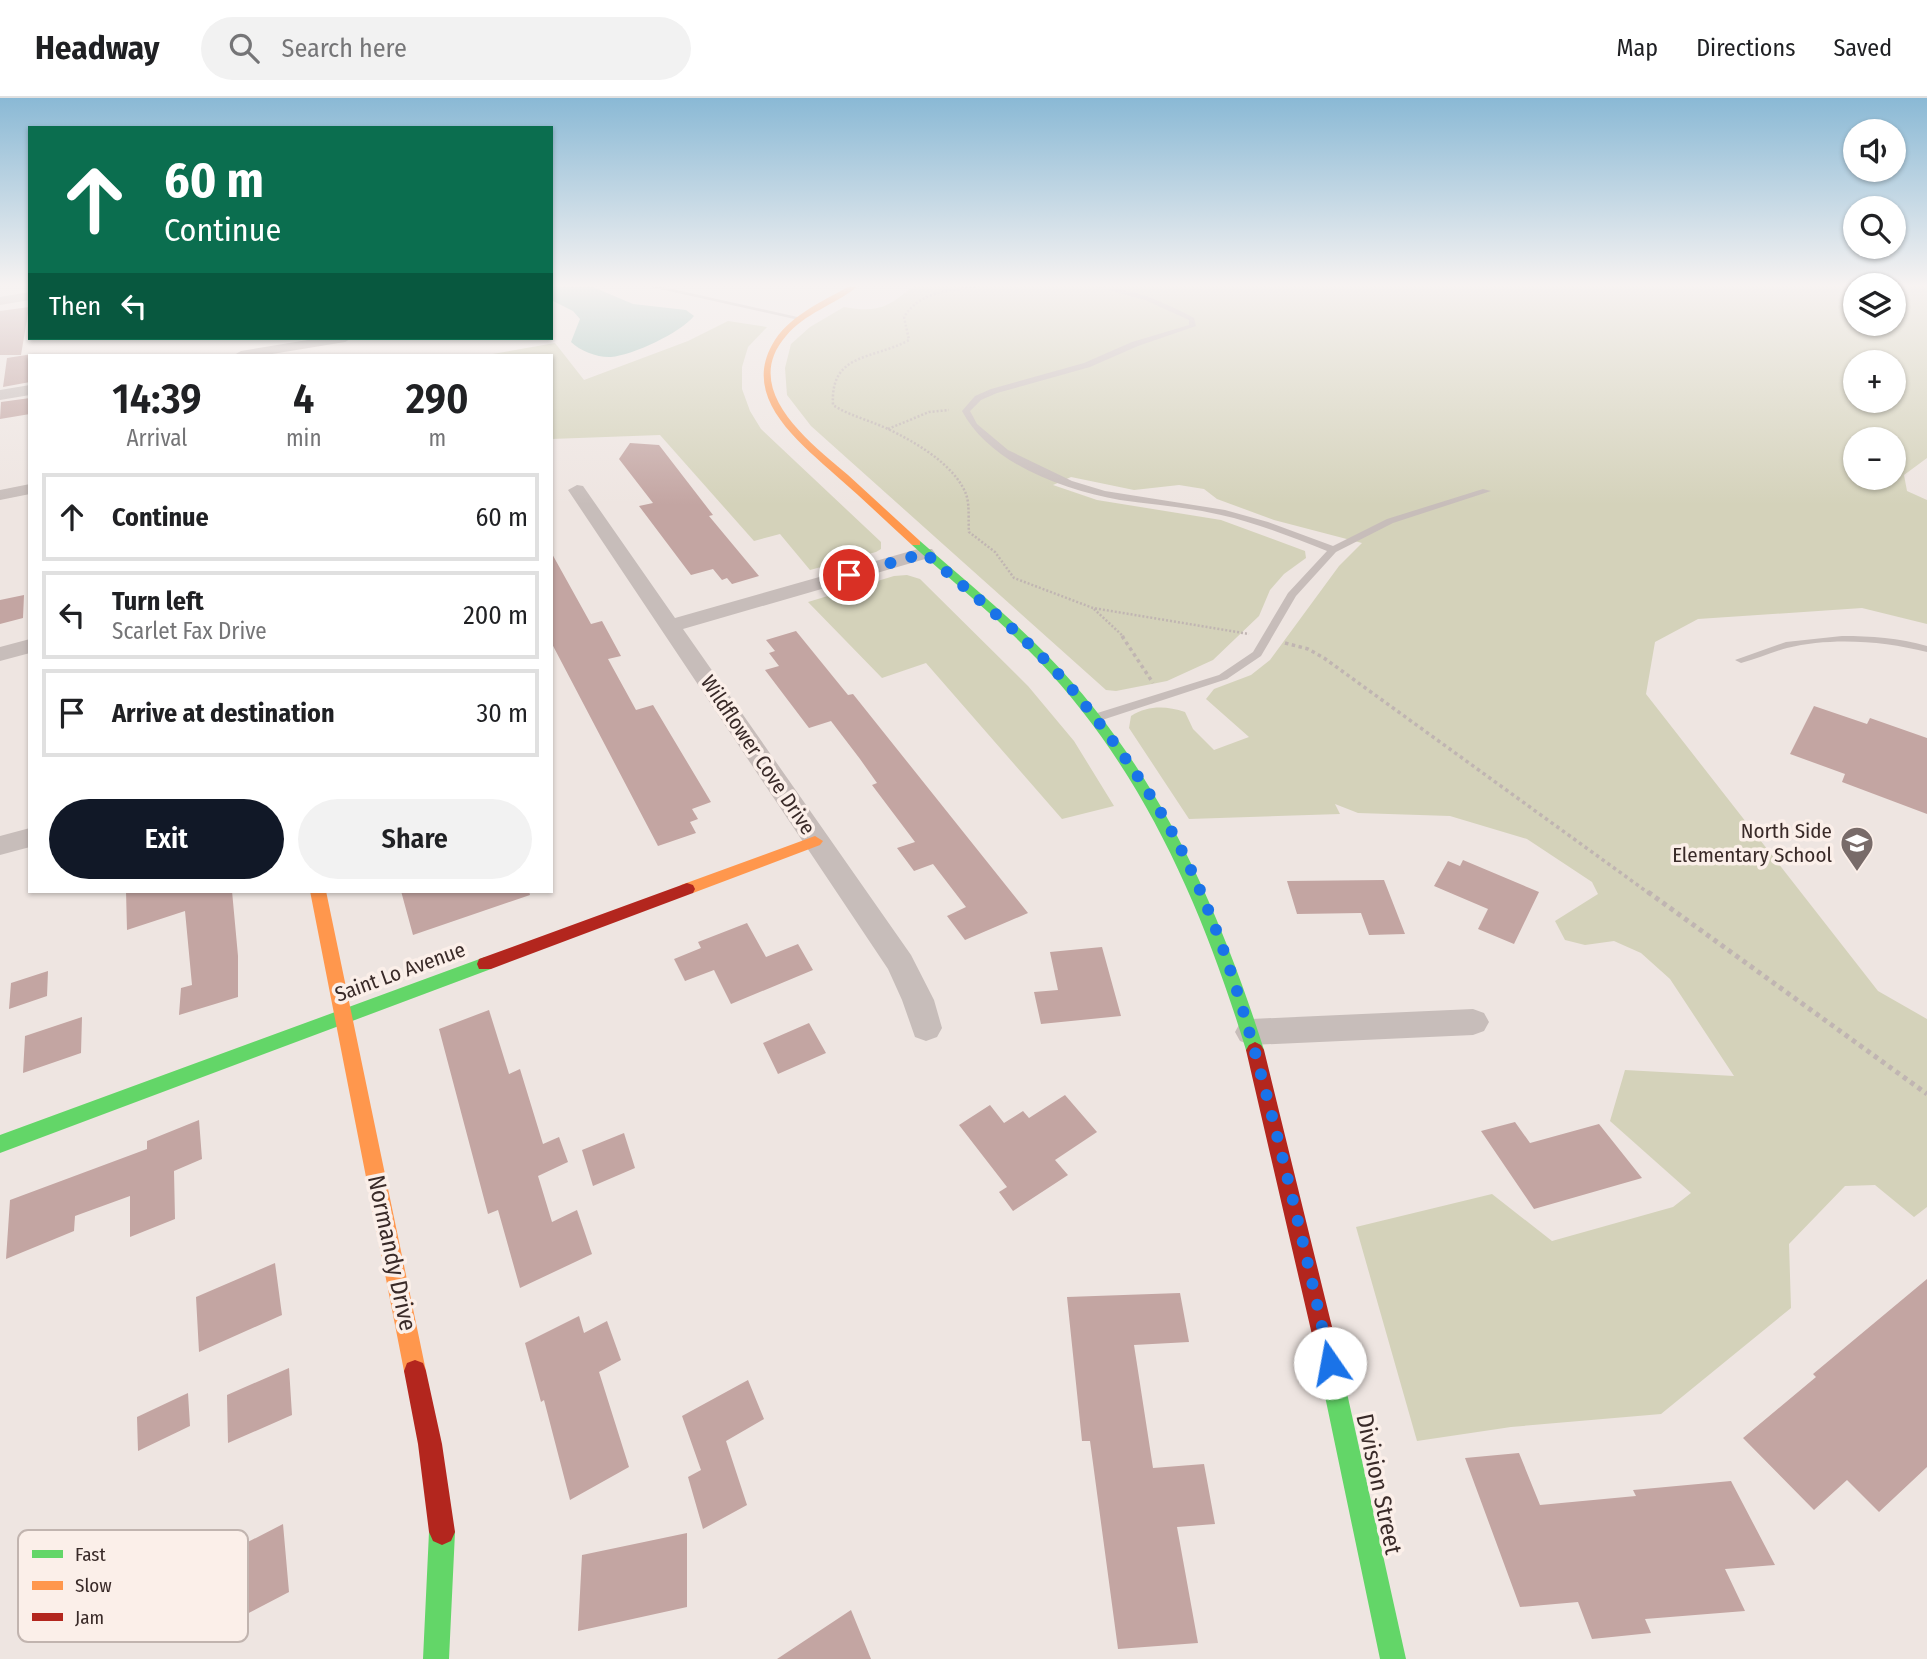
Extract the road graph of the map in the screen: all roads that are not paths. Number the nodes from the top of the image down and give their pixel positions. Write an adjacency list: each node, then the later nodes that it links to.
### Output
1 (769, 360): 10 (street, Division Street)
2 (1099, 360): 9 (lane)
3 (28, 390): 4 (street)
4 (0, 395)
5 (28, 489): 8 (street)
6 (577, 490): 11 (street, Wildflower Cove Drive)
7 (1486, 491): 9 (lane)
8 (0, 495)
9 (1334, 550): 16 (lane)
10 (925, 553): 11 (street); 16 (street, Division Street)
11 (671, 626): 18 (street, Wildflower Cove Drive)
12 (28, 647): 14 (street)
13 (1927, 649): 15 (lane)
14 (0, 654)
15 (1741, 660)
16 (1095, 718): 24 (street, Division Street)
17 (28, 838): 19 (street)
18 (815, 841): 21 (street, Saint Lo Avenue); 23 (street, Wildflower Cove Drive)
19 (0, 846)
20 (318, 893): 21 (street, Normandy Drive)
21 (344, 1016): 25 (street, Saint Lo Avenue); 26 (street, Normandy Drive)
22 (1473, 1022): 24 (street)
23 (926, 1028)
24 (1251, 1032): 28 (street, Division Street)
25 (0, 1144)
26 (437, 1639): 27 (street, Normandy Drive)
27 (415, 1659)
28 (1393, 1659)

